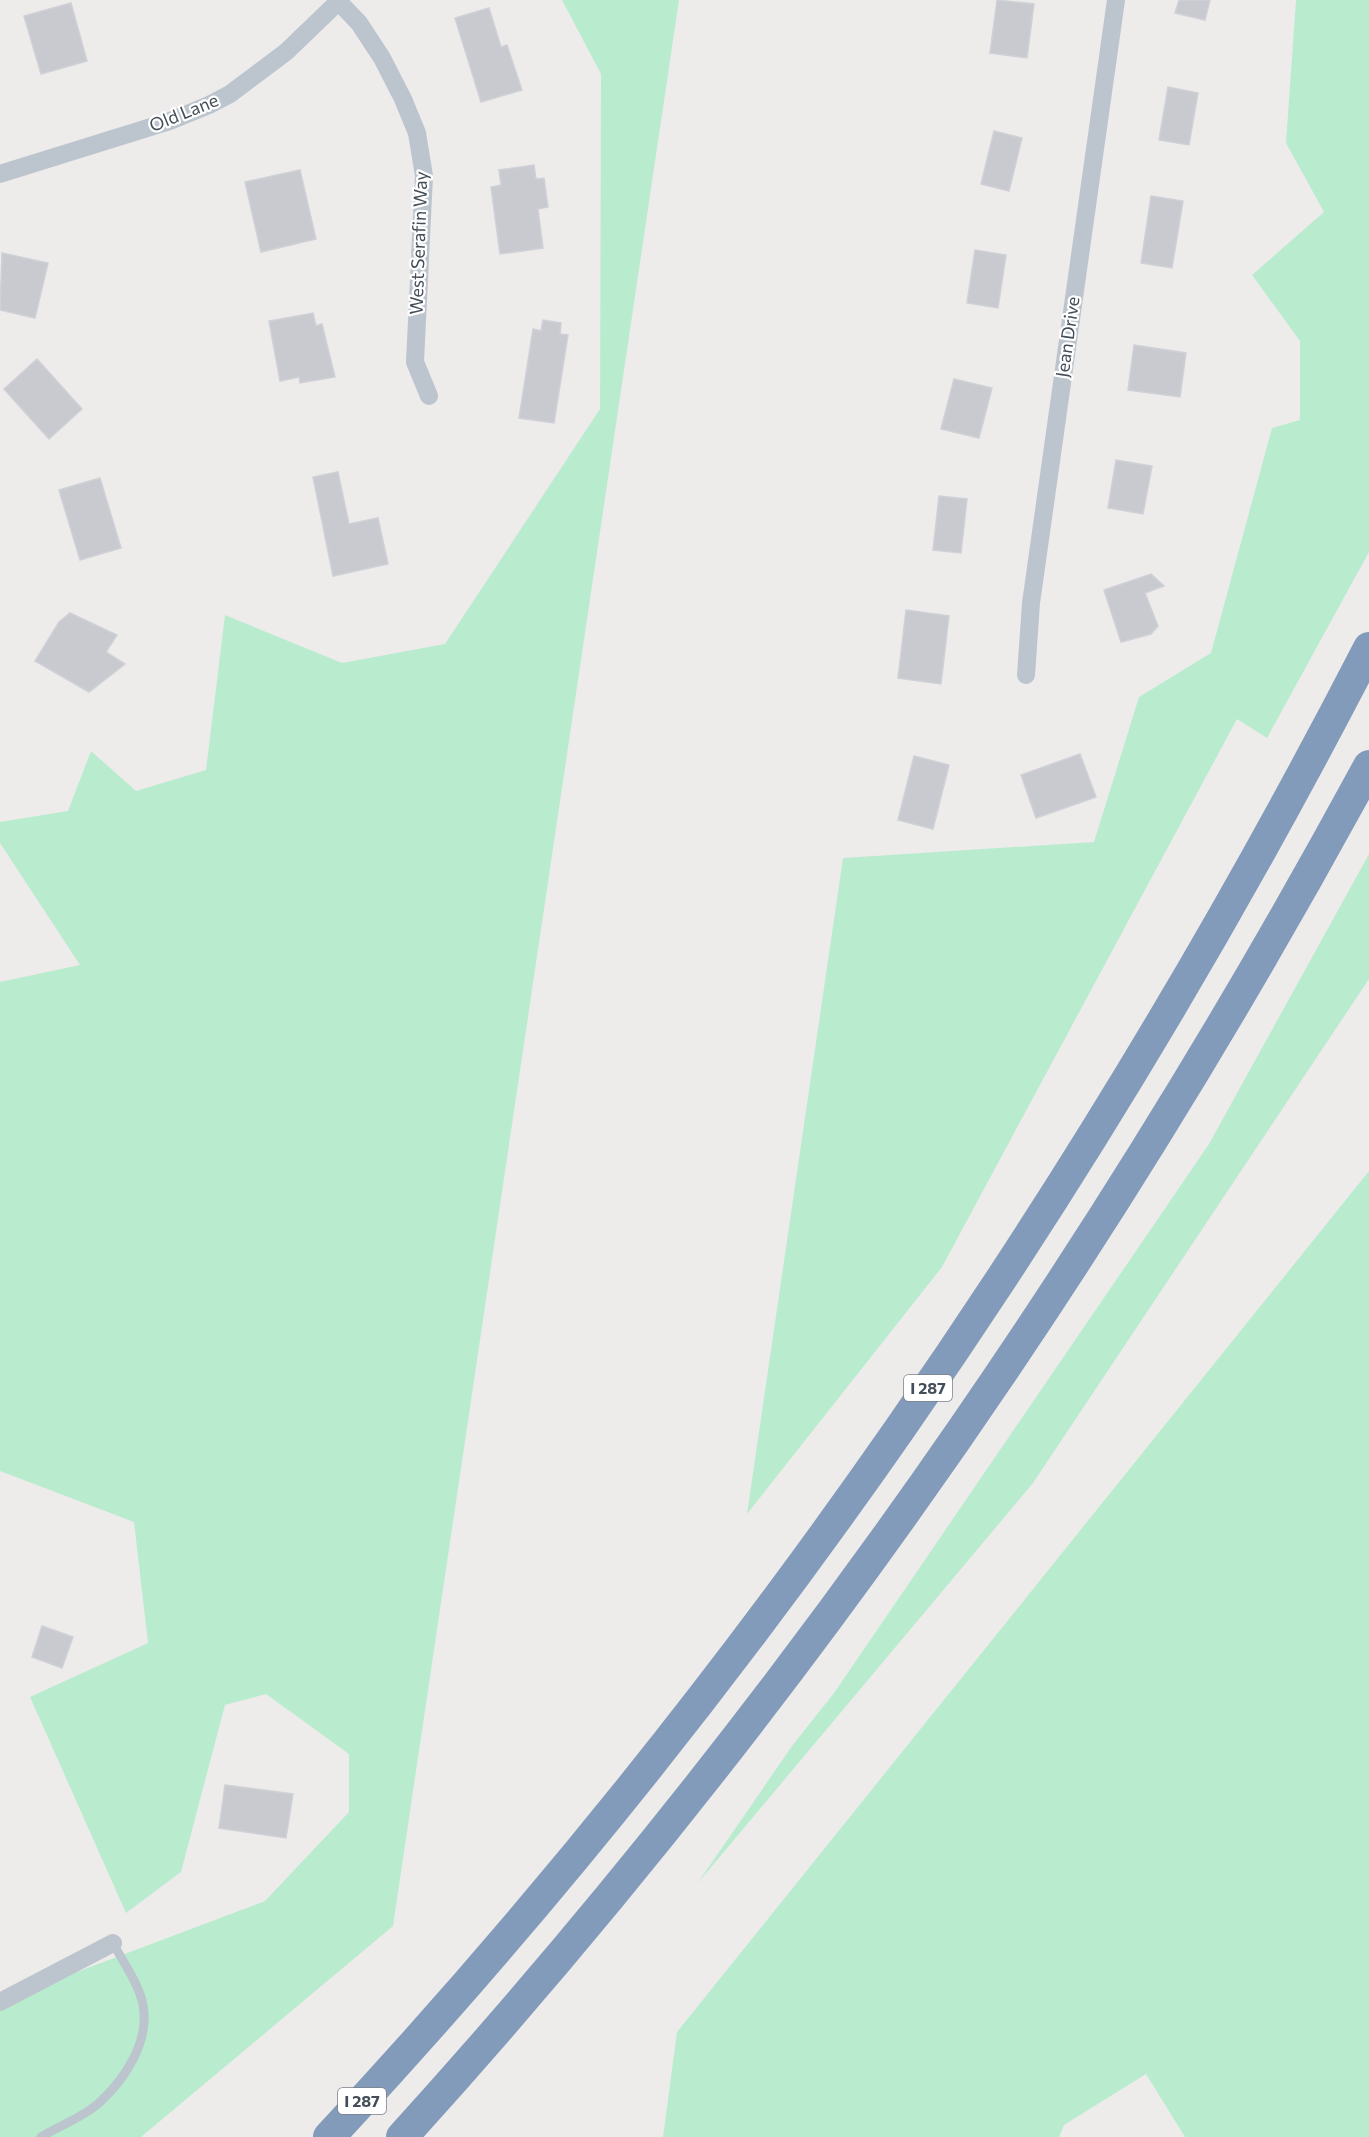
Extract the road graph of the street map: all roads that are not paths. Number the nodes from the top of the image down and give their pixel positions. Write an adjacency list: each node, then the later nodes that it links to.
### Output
1 (1116, 0): 6 (street, Jean Drive)
2 (339, 1): 3 (street, Old Lane); 4 (street, West Serafin Way)
3 (0, 174)
4 (429, 396)
5 (1369, 648): 11 (highway, I 287)
6 (1026, 675)
7 (1369, 766): 12 (highway, I 287)
8 (113, 1943): 9 (street); 10 (lane)
9 (0, 2002)
10 (41, 2137)
11 (329, 2137)
12 (402, 2137)

